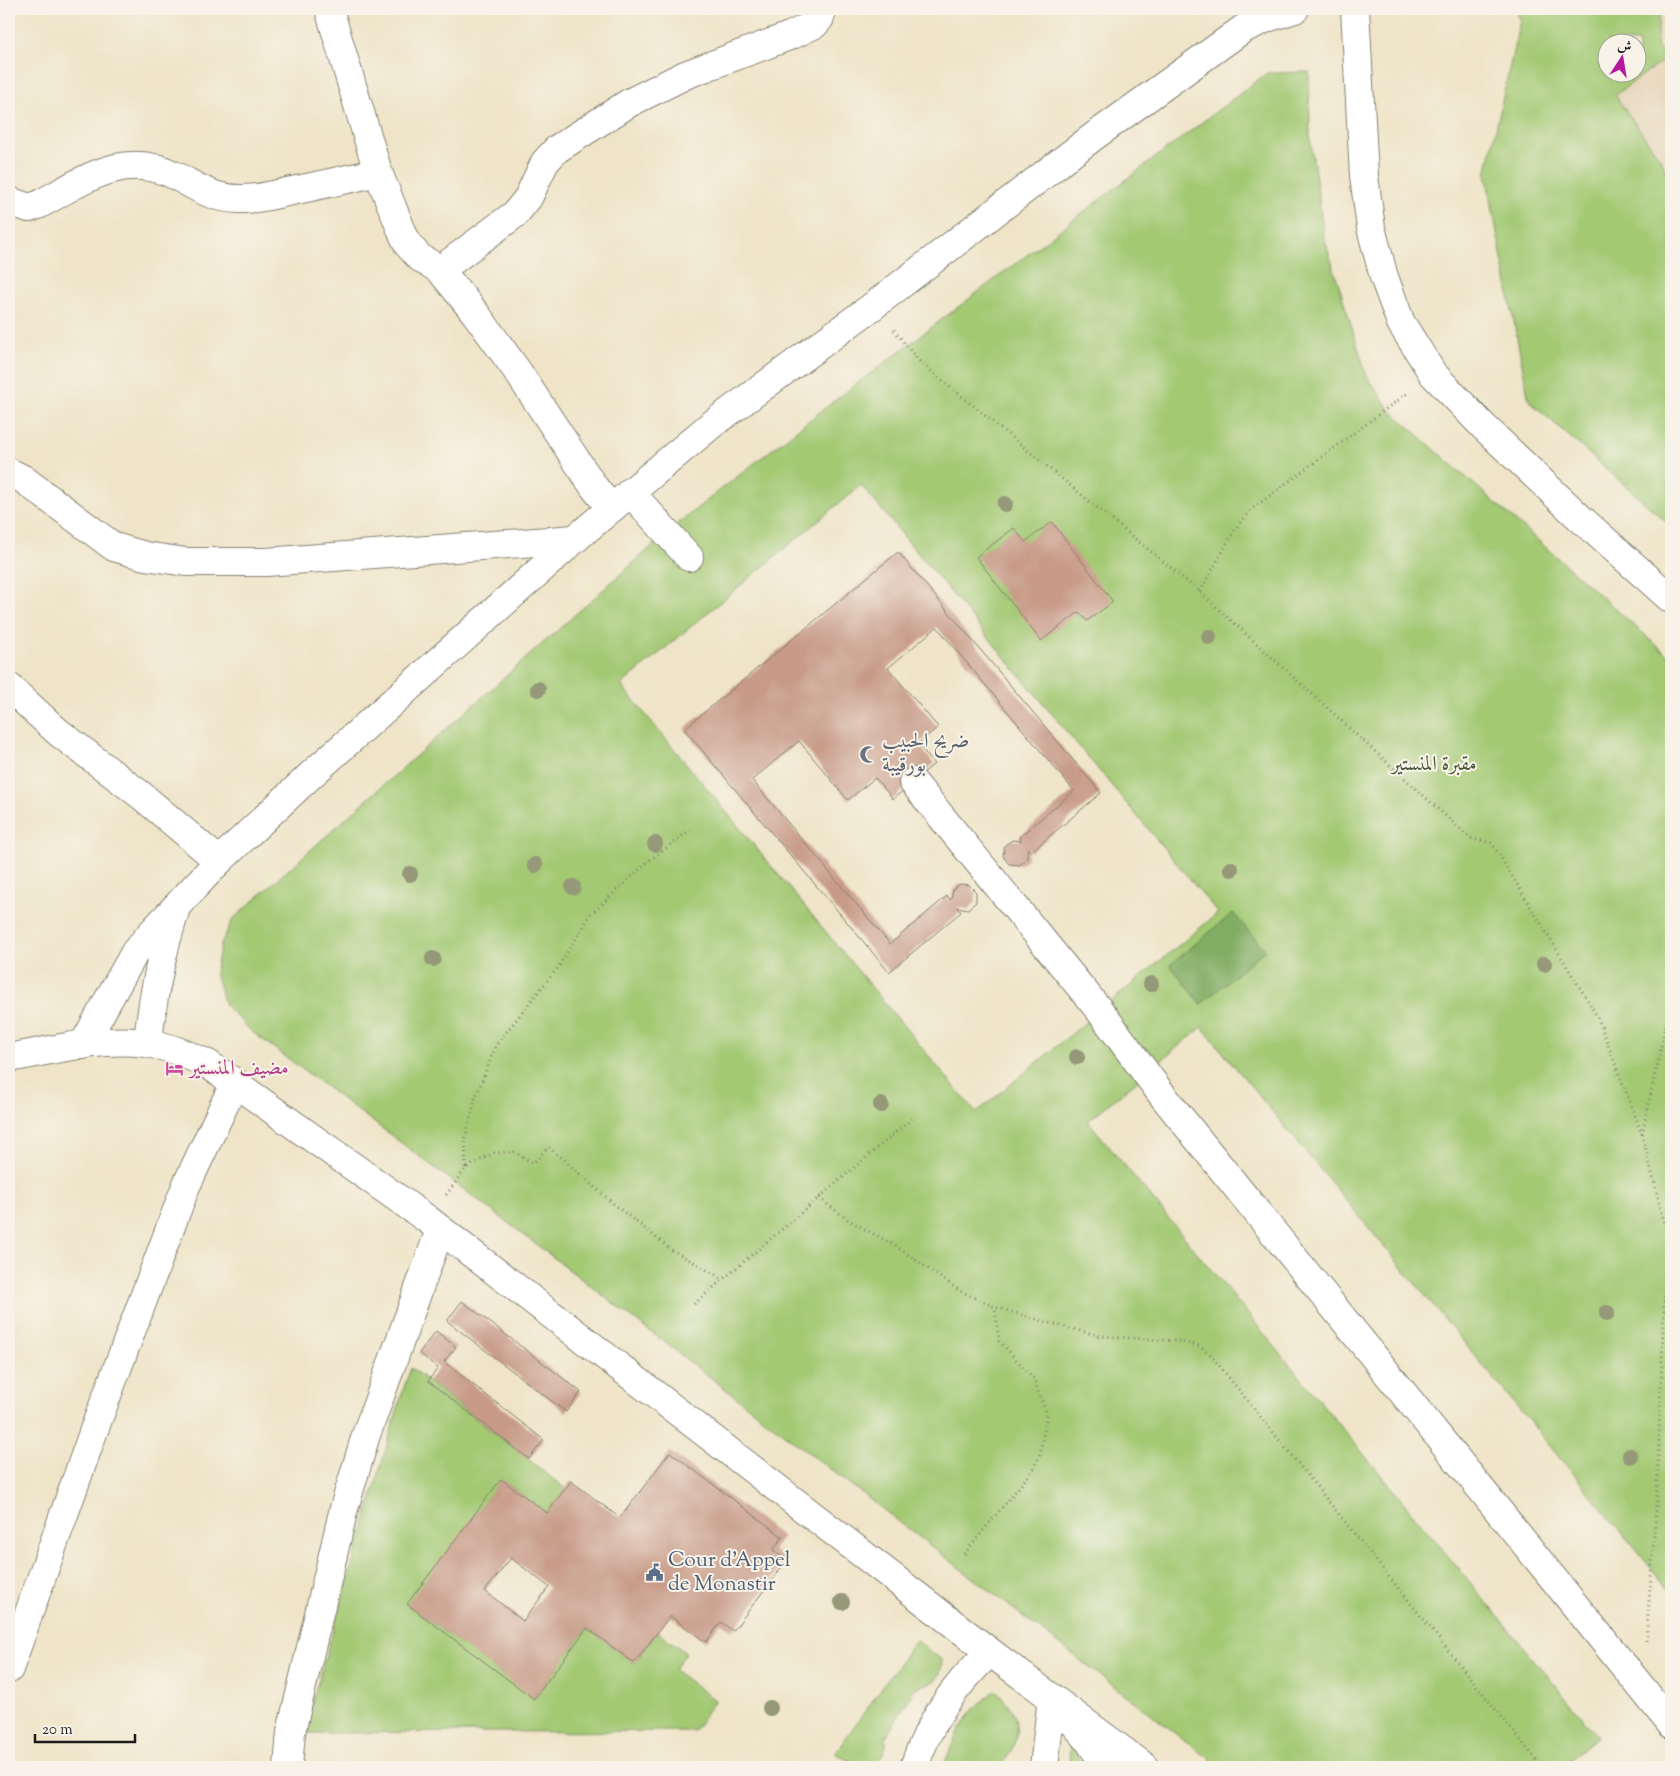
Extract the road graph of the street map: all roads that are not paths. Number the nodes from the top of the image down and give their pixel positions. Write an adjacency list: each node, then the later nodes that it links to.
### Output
1 (329, 9): 6 (street)
2 (822, 9): 8 (street)
3 (1295, 9): 5 (street)
4 (1355, 9): 13 (street)
5 (1237, 19): 10 (street)
6 (378, 172): 7 (street); 8 (street)
7 (9, 201)
8 (440, 270): 10 (street)
9 (9, 472): 11 (street)
10 (620, 500): 11 (street); 12 (street)
11 (575, 539): 16 (street)
12 (689, 557)
13 (1671, 599)
14 (9, 687): 16 (street)
15 (913, 782): 26 (street)
16 (219, 862): 17 (street)
17 (177, 905): 18 (street); 19 (street)
18 (148, 1043): 19 (street); 21 (street)
19 (83, 1045): 20 (street)
20 (9, 1058)
21 (236, 1082): 22 (street); 24 (street)
22 (440, 1230): 23 (street); 27 (street)
23 (990, 1652): 25 (street); 28 (street)
24 (9, 1669)
25 (1052, 1698): 29 (street); 30 (street); 31 (street)
26 (1671, 1724)
27 (288, 1767)
28 (914, 1767)
29 (1044, 1767)
30 (1107, 1767)
31 (1146, 1767)

